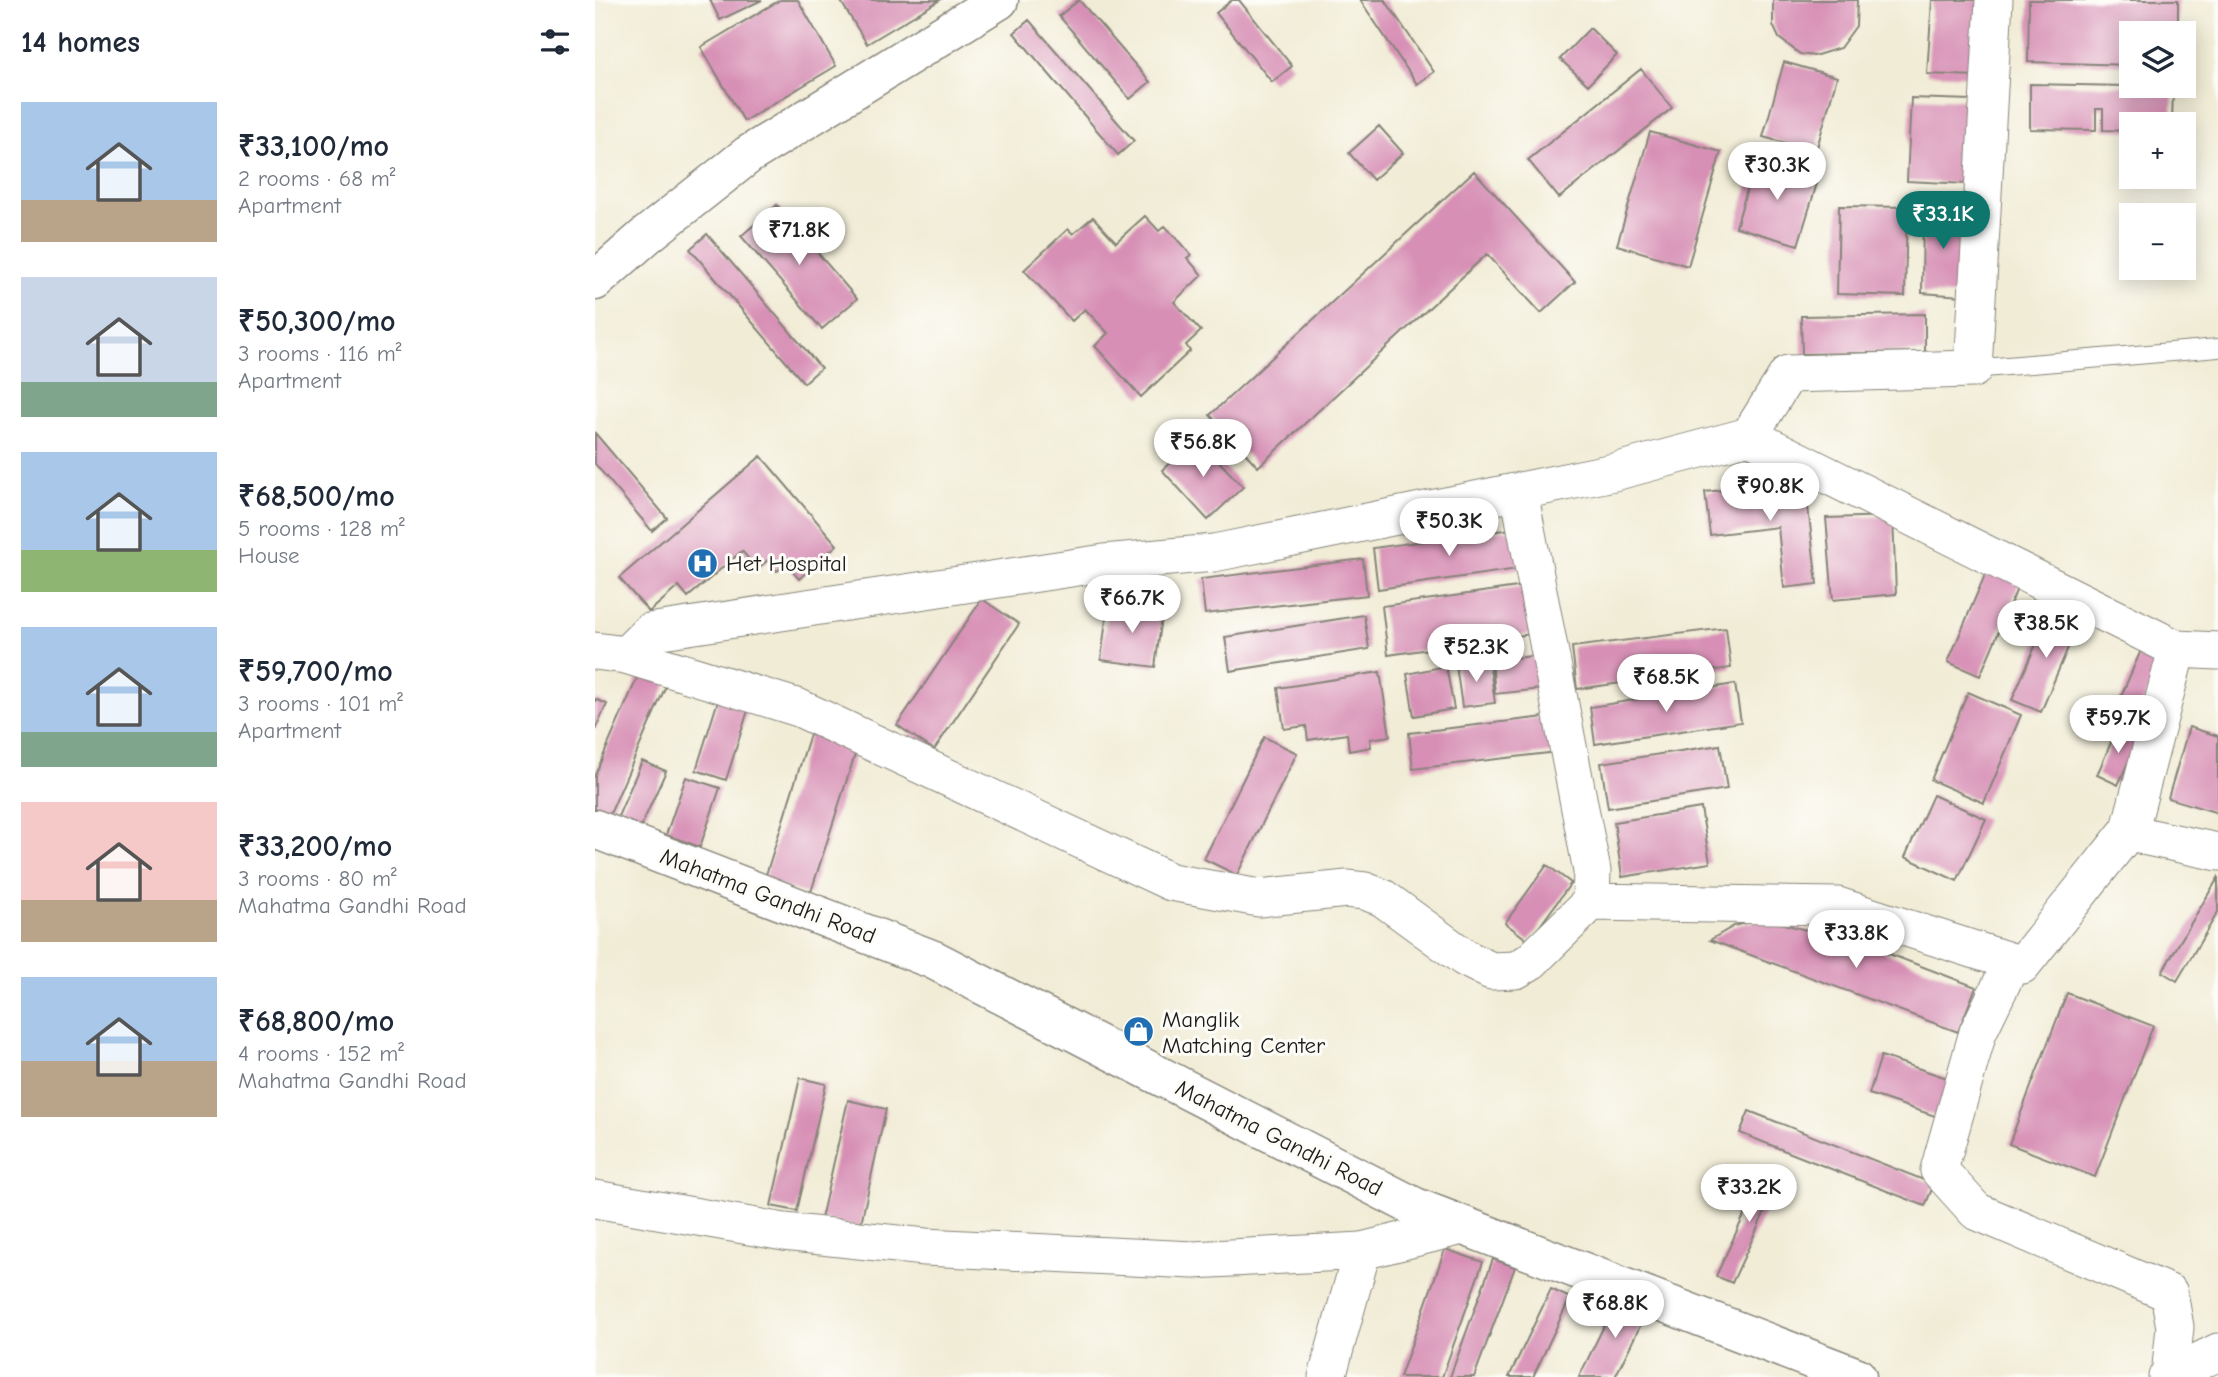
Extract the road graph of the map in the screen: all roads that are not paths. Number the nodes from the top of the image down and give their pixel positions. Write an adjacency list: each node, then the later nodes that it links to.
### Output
1 (1994, 0): 5 (street)
2 (987, 3): 3 (street)
3 (595, 281)
4 (2218, 348): 5 (lane)
5 (1973, 369): 6 (street)
6 (1749, 436): 7 (street); 8 (street)
7 (1519, 492): 10 (street); 14 (street)
8 (2177, 649): 9 (street); 12 (street)
9 (2218, 651)
10 (610, 653): 14 (street)
11 (595, 829): 17 (street, Mahatma Gandhi Road)
12 (2130, 829): 13 (street); 15 (street)
13 (2218, 852)
14 (1591, 902): 15 (street)
15 (2012, 962): 22 (street)
16 (595, 1199): 18 (street)
17 (1462, 1226): 18 (street); 20 (street, Mahatma Gandhi Road)
18 (1362, 1251): 21 (street)
19 (2218, 1352): 22 (street)
20 (1837, 1375)
21 (1327, 1377)
22 (2169, 1377)

